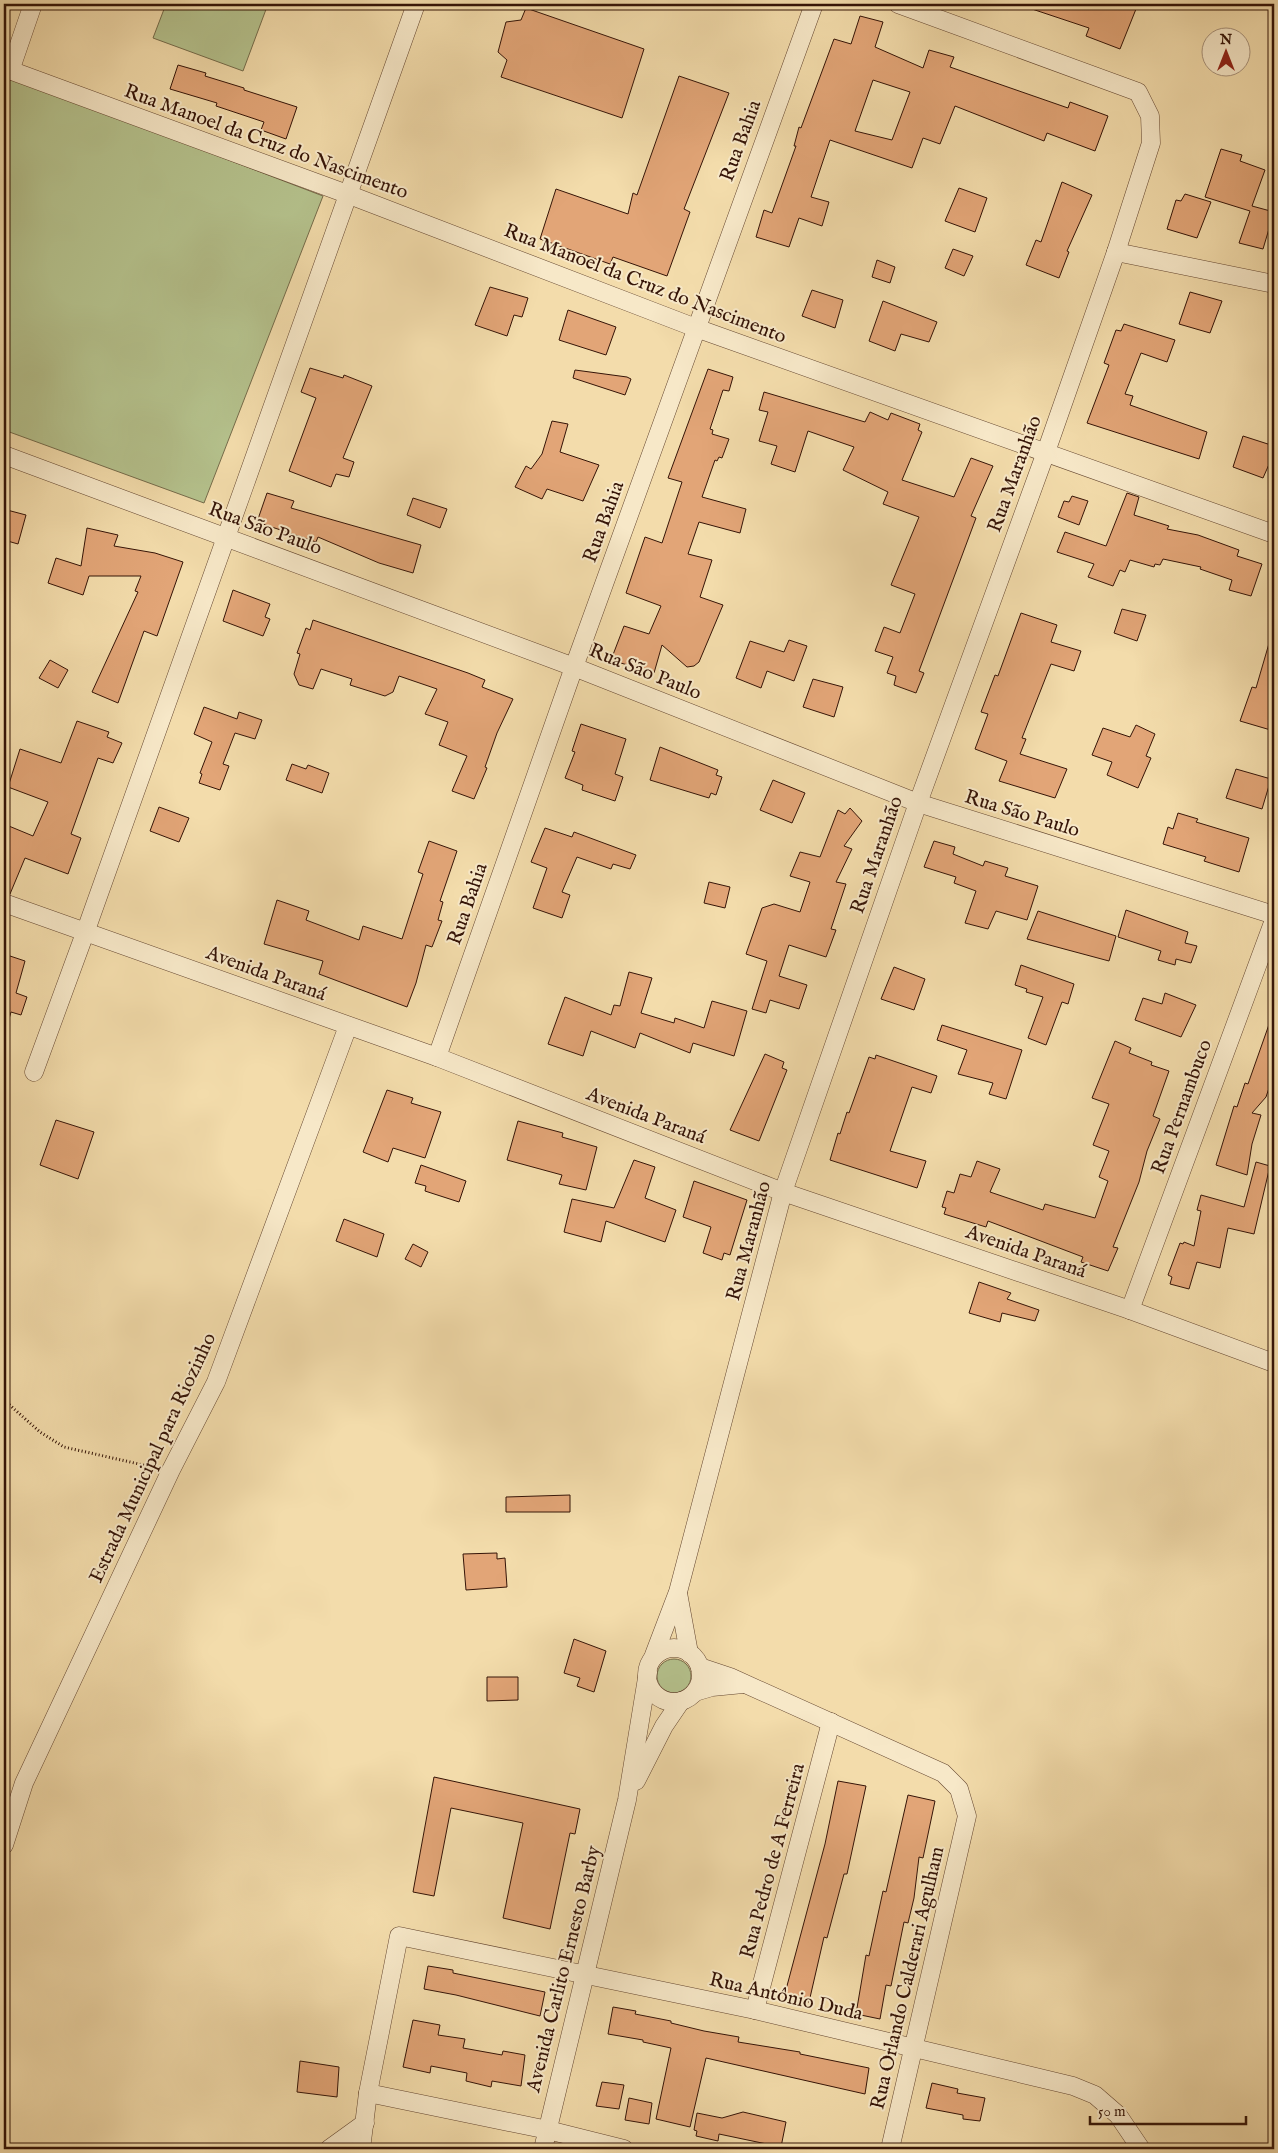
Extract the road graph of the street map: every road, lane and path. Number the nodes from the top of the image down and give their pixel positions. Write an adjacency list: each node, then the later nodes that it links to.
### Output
1 (33, 4): 5 (street)
2 (416, 4): 6 (street)
3 (814, 4): 9 (street, Rua Bahia)
4 (898, 4): 7 (street, Rua Maranhão)
5 (7, 70): 6 (street, Rua Manoel da Cruz do Nascimento)
6 (347, 194): 9 (street, Rua Manoel da Cruz do Nascimento); 13 (street)
7 (1116, 252): 8 (street); 10 (street, Rua Maranhão)
8 (1274, 284)
9 (696, 328): 10 (street, Rua Manoel da Cruz do Nascimento); 14 (street, Rua Bahia)
10 (1046, 452): 12 (street, Rua Manoel da Cruz do Nascimento); 15 (street, Rua Maranhão)
11 (4, 455): 13 (street, Rua São Paulo)
12 (1274, 534)
13 (226, 537): 14 (street, Rua São Paulo); 19 (street)
14 (574, 667): 15 (street, Rua São Paulo); 21 (street, Rua Bahia)
15 (918, 803): 17 (street, Rua São Paulo); 23 (street, Rua Maranhão)
16 (4, 903): 19 (street, Avenida Paraná)
17 (1274, 915)
18 (1274, 920): 24 (street, Rua Pernambuco)
19 (86, 933): 20 (street, Avenida Paraná); 22 (street)
20 (348, 1026): 21 (street, Avenida Paraná); 27 (street, Estrada Municipal para Riozinho)
21 (437, 1057): 23 (street, Avenida Paraná)
22 (34, 1072)
23 (784, 1192): 24 (street, Avenida Paraná); 28 (street, Rua Maranhão)
24 (1130, 1310): 25 (street, Avenida Paraná)
25 (1274, 1363)
26 (4, 1400): 27 (path)
27 (171, 1470): 37 (street, Estrada Municipal para Riozinho)
28 (678, 1592): 29 (street, Rua Maranhão); 30 (street, Rua Maranhão)
29 (690, 1653): 30 (street); 31 (street)
30 (654, 1655): 32 (street)
31 (700, 1667): 33 (street); 34 (street)
32 (648, 1672): 34 (street); 36 (street, Avenida Carlito Ernesto Barby)
33 (746, 1684): 34 (street); 35 (street)
34 (688, 1696): 36 (street, Avenida Carlito Ernesto Barby)
35 (831, 1722): 39 (street, Rua Pedro de A Ferreira); 40 (street, Rua Orlando Calderari Agulham)
36 (627, 1800): 38 (street, Avenida Carlito Ernesto Barby)
37 (4, 1846)
38 (585, 1974): 39 (street, Rua Antônio Duda); 41 (street, Rua Antônio Duda); 43 (street, Avenida Carlito Ernesto Barby)
39 (755, 2010): 40 (street, Rua Antônio Duda)
40 (913, 2048): 44 (street, Rua Antônio Duda); 49 (street, Rua Orlando Calderari Agulham)
41 (368, 2093): 42 (street); 43 (street)
42 (365, 2123): 45 (street); 46 (street)
43 (548, 2130): 47 (street, Avenida Carlito Ernesto Barby); 48 (street)
44 (1140, 2147)
45 (329, 2149)
46 (361, 2149)
47 (543, 2149)
48 (624, 2149)
49 (890, 2149)

